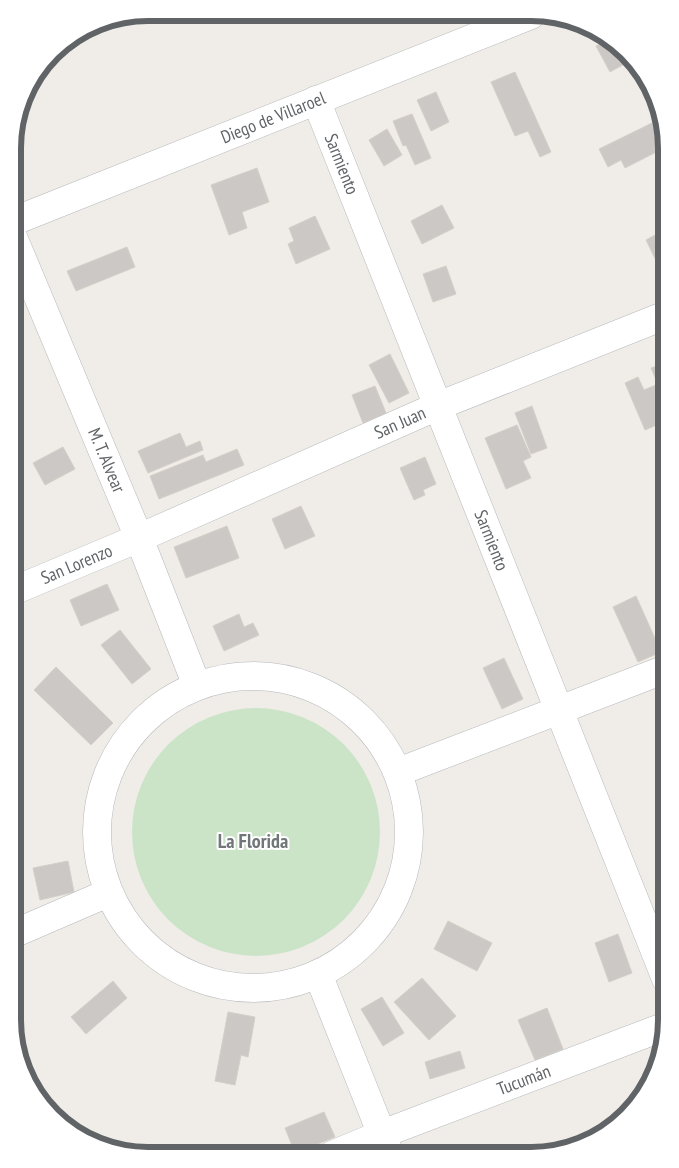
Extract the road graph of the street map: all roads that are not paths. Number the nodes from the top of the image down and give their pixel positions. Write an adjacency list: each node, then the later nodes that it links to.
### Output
1 (516, 21): 2 (street, Diego de Villaroel)
2 (316, 100): 3 (street, Diego de Villaroel); 6 (street, Sarmiento)
3 (21, 218)
4 (21, 254): 7 (street, M. T. Alvear)
5 (658, 318): 6 (street, San Juan)
6 (438, 406): 7 (street, San Juan); 11 (street, Sarmiento)
7 (139, 538): 8 (street, San Lorenzo); 10 (street, M. T. Alvear)
8 (21, 588)
9 (657, 672): 11 (street)
10 (197, 686): 12 (street); 13 (street)
11 (559, 710): 12 (street); 15 (street, Sarmiento)
12 (398, 772): 16 (street)
13 (108, 893): 14 (street); 16 (street)
14 (21, 931)
15 (657, 957)
16 (318, 974): 18 (street)
17 (657, 1030): 18 (street, Tucumán)
18 (386, 1145)

